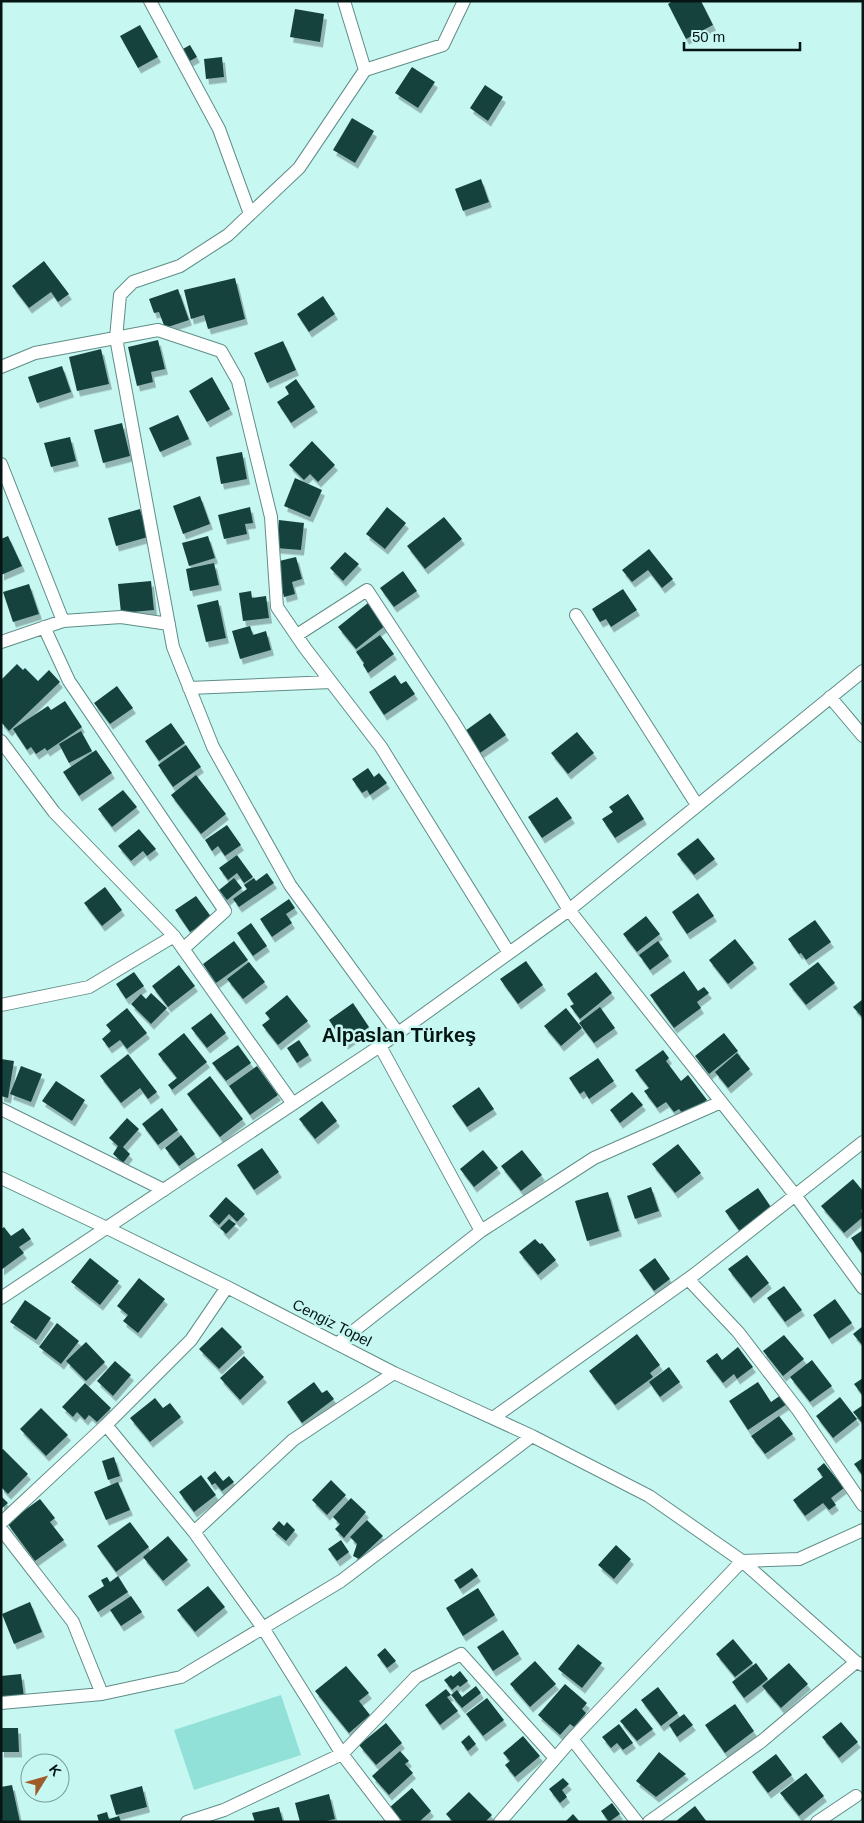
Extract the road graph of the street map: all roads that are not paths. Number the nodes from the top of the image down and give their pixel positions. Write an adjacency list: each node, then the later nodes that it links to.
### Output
1 (150, 1): 5 (street)
2 (344, 1): 4 (street)
3 (464, 1): 4 (street)
4 (365, 70): 5 (street)
5 (250, 214): 6 (street)
6 (116, 338): 7 (street); 11 (street); 13 (street)
7 (1, 367)
8 (1, 464): 10 (street)
9 (576, 615): 21 (street)
10 (63, 621): 11 (street); 12 (street)
11 (169, 624): 17 (street)
12 (44, 627): 14 (street); 24 (street)
13 (297, 636): 16 (street); 22 (street)
14 (1, 642)
15 (863, 670): 18 (street)
16 (331, 682): 17 (street); 25 (street)
17 (189, 688): 27 (street)
18 (830, 697): 19 (street); 21 (street)
19 (863, 736)
20 (1, 741): 23 (street)
21 (697, 805): 22 (street)
22 (568, 910): 25 (street); 29 (street)
23 (174, 936): 24 (street); 26 (street)
24 (183, 949): 30 (street)
25 (508, 953): 27 (street)
26 (1, 1005)
27 (398, 1033): 28 (street)
28 (380, 1046): 30 (street); 37 (street)
29 (721, 1102): 35 (street); 37 (street)
30 (294, 1104): 34 (street)
31 (1, 1109): 34 (street)
32 (863, 1142): 35 (street)
33 (1, 1178): 36 (street, Cengiz Topel)
34 (164, 1190): 36 (street)
35 (795, 1195): 38 (street); 40 (street)
36 (107, 1228): 39 (street, Cengiz Topel); 41 (street)
37 (481, 1230): 42 (street)
38 (688, 1279): 44 (street); 47 (street)
39 (227, 1287): 42 (street, Cengiz Topel); 45 (street)
40 (863, 1288)
41 (1, 1298)
42 (337, 1344): 43 (street, Cengiz Topel)
43 (394, 1373): 44 (street, Cengiz Topel); 51 (street)
44 (493, 1418): 46 (street, Cengiz Topel)
45 (106, 1425): 48 (street); 51 (street)
46 (532, 1436): 52 (street, Cengiz Topel); 53 (street)
47 (863, 1505)
48 (1, 1523)
49 (1, 1529): 55 (street)
50 (863, 1530): 52 (street)
51 (194, 1532): 53 (street)
52 (742, 1561): 54 (street, Cengiz Topel); 57 (street)
53 (263, 1628): 55 (street); 58 (street)
54 (860, 1663): 66 (street)
55 (102, 1694): 56 (street)
56 (1, 1703)
57 (572, 1739): 59 (street); 65 (street)
58 (342, 1754): 59 (street); 61 (street); 63 (street)
59 (555, 1758): 64 (street)
60 (856, 1796): 67 (street)
61 (226, 1816): 62 (street)
62 (187, 1822)
63 (394, 1822)
64 (500, 1822)
65 (637, 1822)
66 (649, 1822)
67 (817, 1822)

